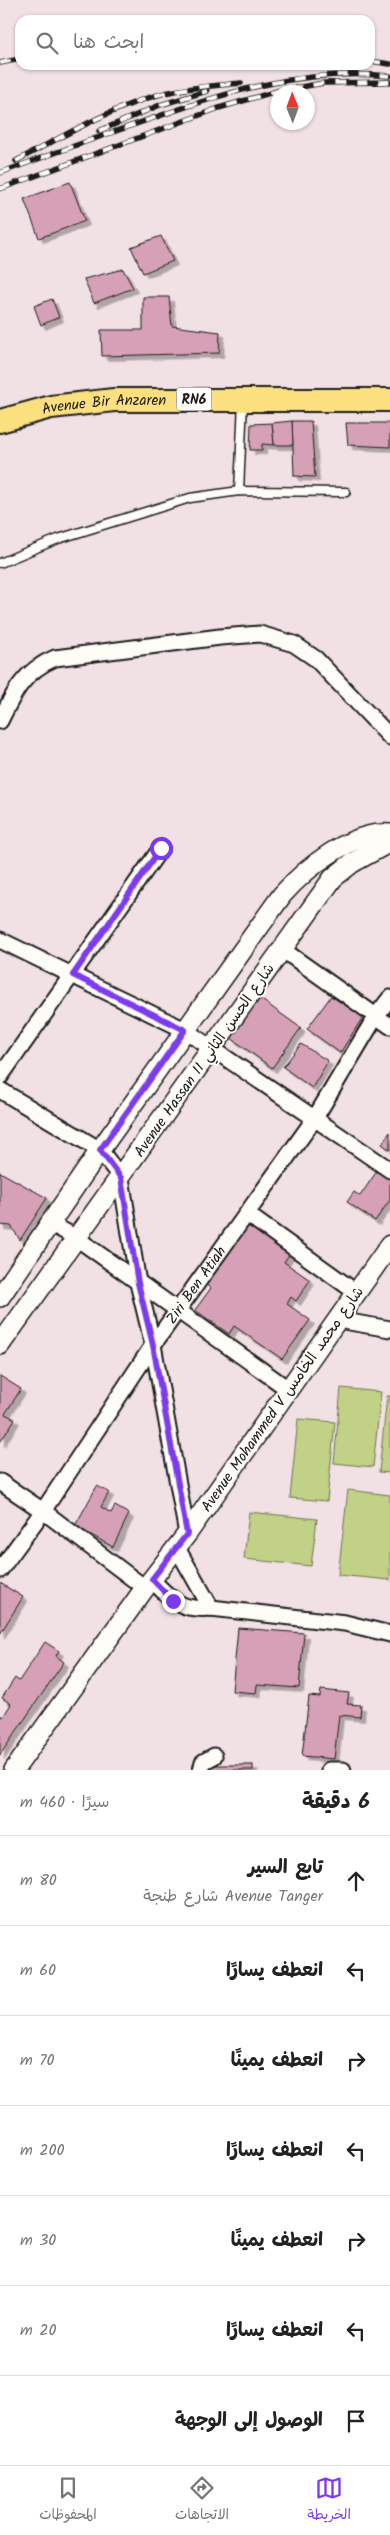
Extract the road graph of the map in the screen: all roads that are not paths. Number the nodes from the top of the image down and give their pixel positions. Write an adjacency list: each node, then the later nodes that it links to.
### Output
1 (390, 396): 2 (main road, Avenue Bir Anzaren / RN6)
2 (243, 400): 3 (main road, Avenue Bir Anzaren / RN6); 4 (lane)
3 (0, 421)
4 (239, 491): 5 (lane); 6 (lane)
5 (346, 492)
6 (0, 563)
7 (0, 721): 8 (street)
8 (390, 736)
9 (390, 834): 18 (street)
10 (390, 842): 13 (street, Avenue Hassan II شارع الحسن الثاني)
11 (161, 848): 14 (street)
12 (0, 940): 14 (street)
13 (283, 950): 16 (street); 19 (street, Avenue Hassan II شارع الحسن الثاني)
14 (73, 975): 18 (street); 20 (street)
15 (390, 998): 16 (street, Ziri Ben Atiah)
16 (376, 1016): 17 (street); 22 (street, Ziri Ben Atiah)
17 (390, 1026)
18 (185, 1030): 19 (street); 23 (street)
19 (211, 1047): 22 (street); 25 (street, Avenue Hassan II شارع الحسن الثاني)
20 (0, 1077)
21 (0, 1090): 23 (street)
22 (315, 1118): 24 (street); 26 (street, Ziri Ben Atiah)
23 (100, 1150): 25 (street); 27 (street)
24 (390, 1170)
25 (121, 1178): 28 (street, Avenue Hassan II شارع الحسن الثاني); 30 (street)
26 (248, 1214): 31 (street); 33 (street, Ziri Ben Atiah)
27 (52, 1224): 28 (street); 32 (street)
28 (75, 1237): 30 (street); 36 (street, Avenue Hassan II شارع الحسن الثاني)
29 (390, 1245): 31 (street, Avenue Mohammed V شارع محمد الخامس)
30 (138, 1283): 33 (street); 37 (street)
31 (357, 1292): 34 (street, Avenue Mohammed V شارع محمد الخامس)
32 (0, 1297)
33 (178, 1310): 37 (street, Ziri Ben Atiah); 38 (street)
34 (338, 1320): 35 (street); 38 (street, Avenue Mohammed V شارع محمد الخامس)
35 (390, 1329)
36 (0, 1345)
37 (153, 1345): 40 (street, Ziri Ben Atiah); 41 (street)
38 (288, 1389): 41 (street, Avenue Mohammed V شارع محمد الخامس)
39 (0, 1482): 40 (street)
40 (43, 1510): 42 (street, Ziri Ben Atiah); 43 (street)
41 (182, 1541): 43 (street, Avenue Mohammed V شارع محمد الخامس); 44 (street)
42 (0, 1570)
43 (148, 1583): 44 (street); 47 (street, Avenue Mohammed V شارع محمد الخامس)
44 (211, 1608): 45 (street)
45 (388, 1633)
46 (214, 1756): 48 (street)
47 (14, 1770)
48 (201, 1770)
49 (329, 1770): 50 (street)
50 (343, 1770)

